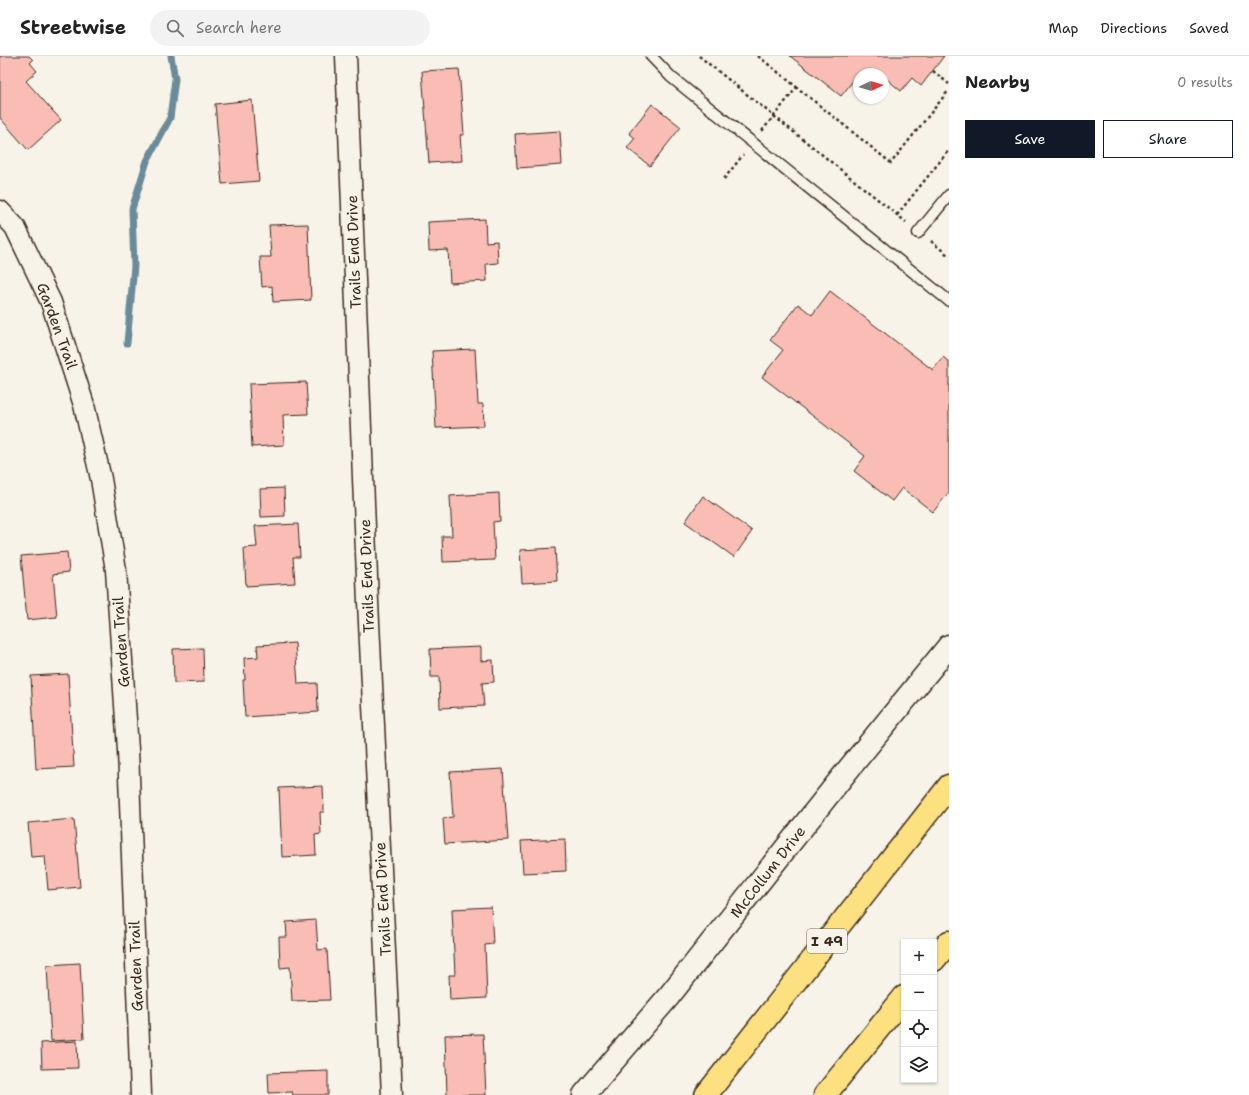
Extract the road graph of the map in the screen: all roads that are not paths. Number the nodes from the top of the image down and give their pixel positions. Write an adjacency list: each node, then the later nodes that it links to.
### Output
1 (346, 56): 13 (street, Trails End Drive)
2 (651, 56): 6 (lane)
3 (949, 195): 5 (lane)
4 (0, 211): 12 (street, Garden Trail)
5 (919, 233)
6 (949, 301)
7 (949, 646): 14 (street, McCollum Drive)
8 (949, 786): 15 (highway, I 49)
9 (949, 942): 10 (highway)
10 (937, 956)
11 (901, 1001): 16 (highway)
12 (141, 1095)
13 (392, 1095)
14 (584, 1095)
15 (706, 1095)
16 (825, 1095)

